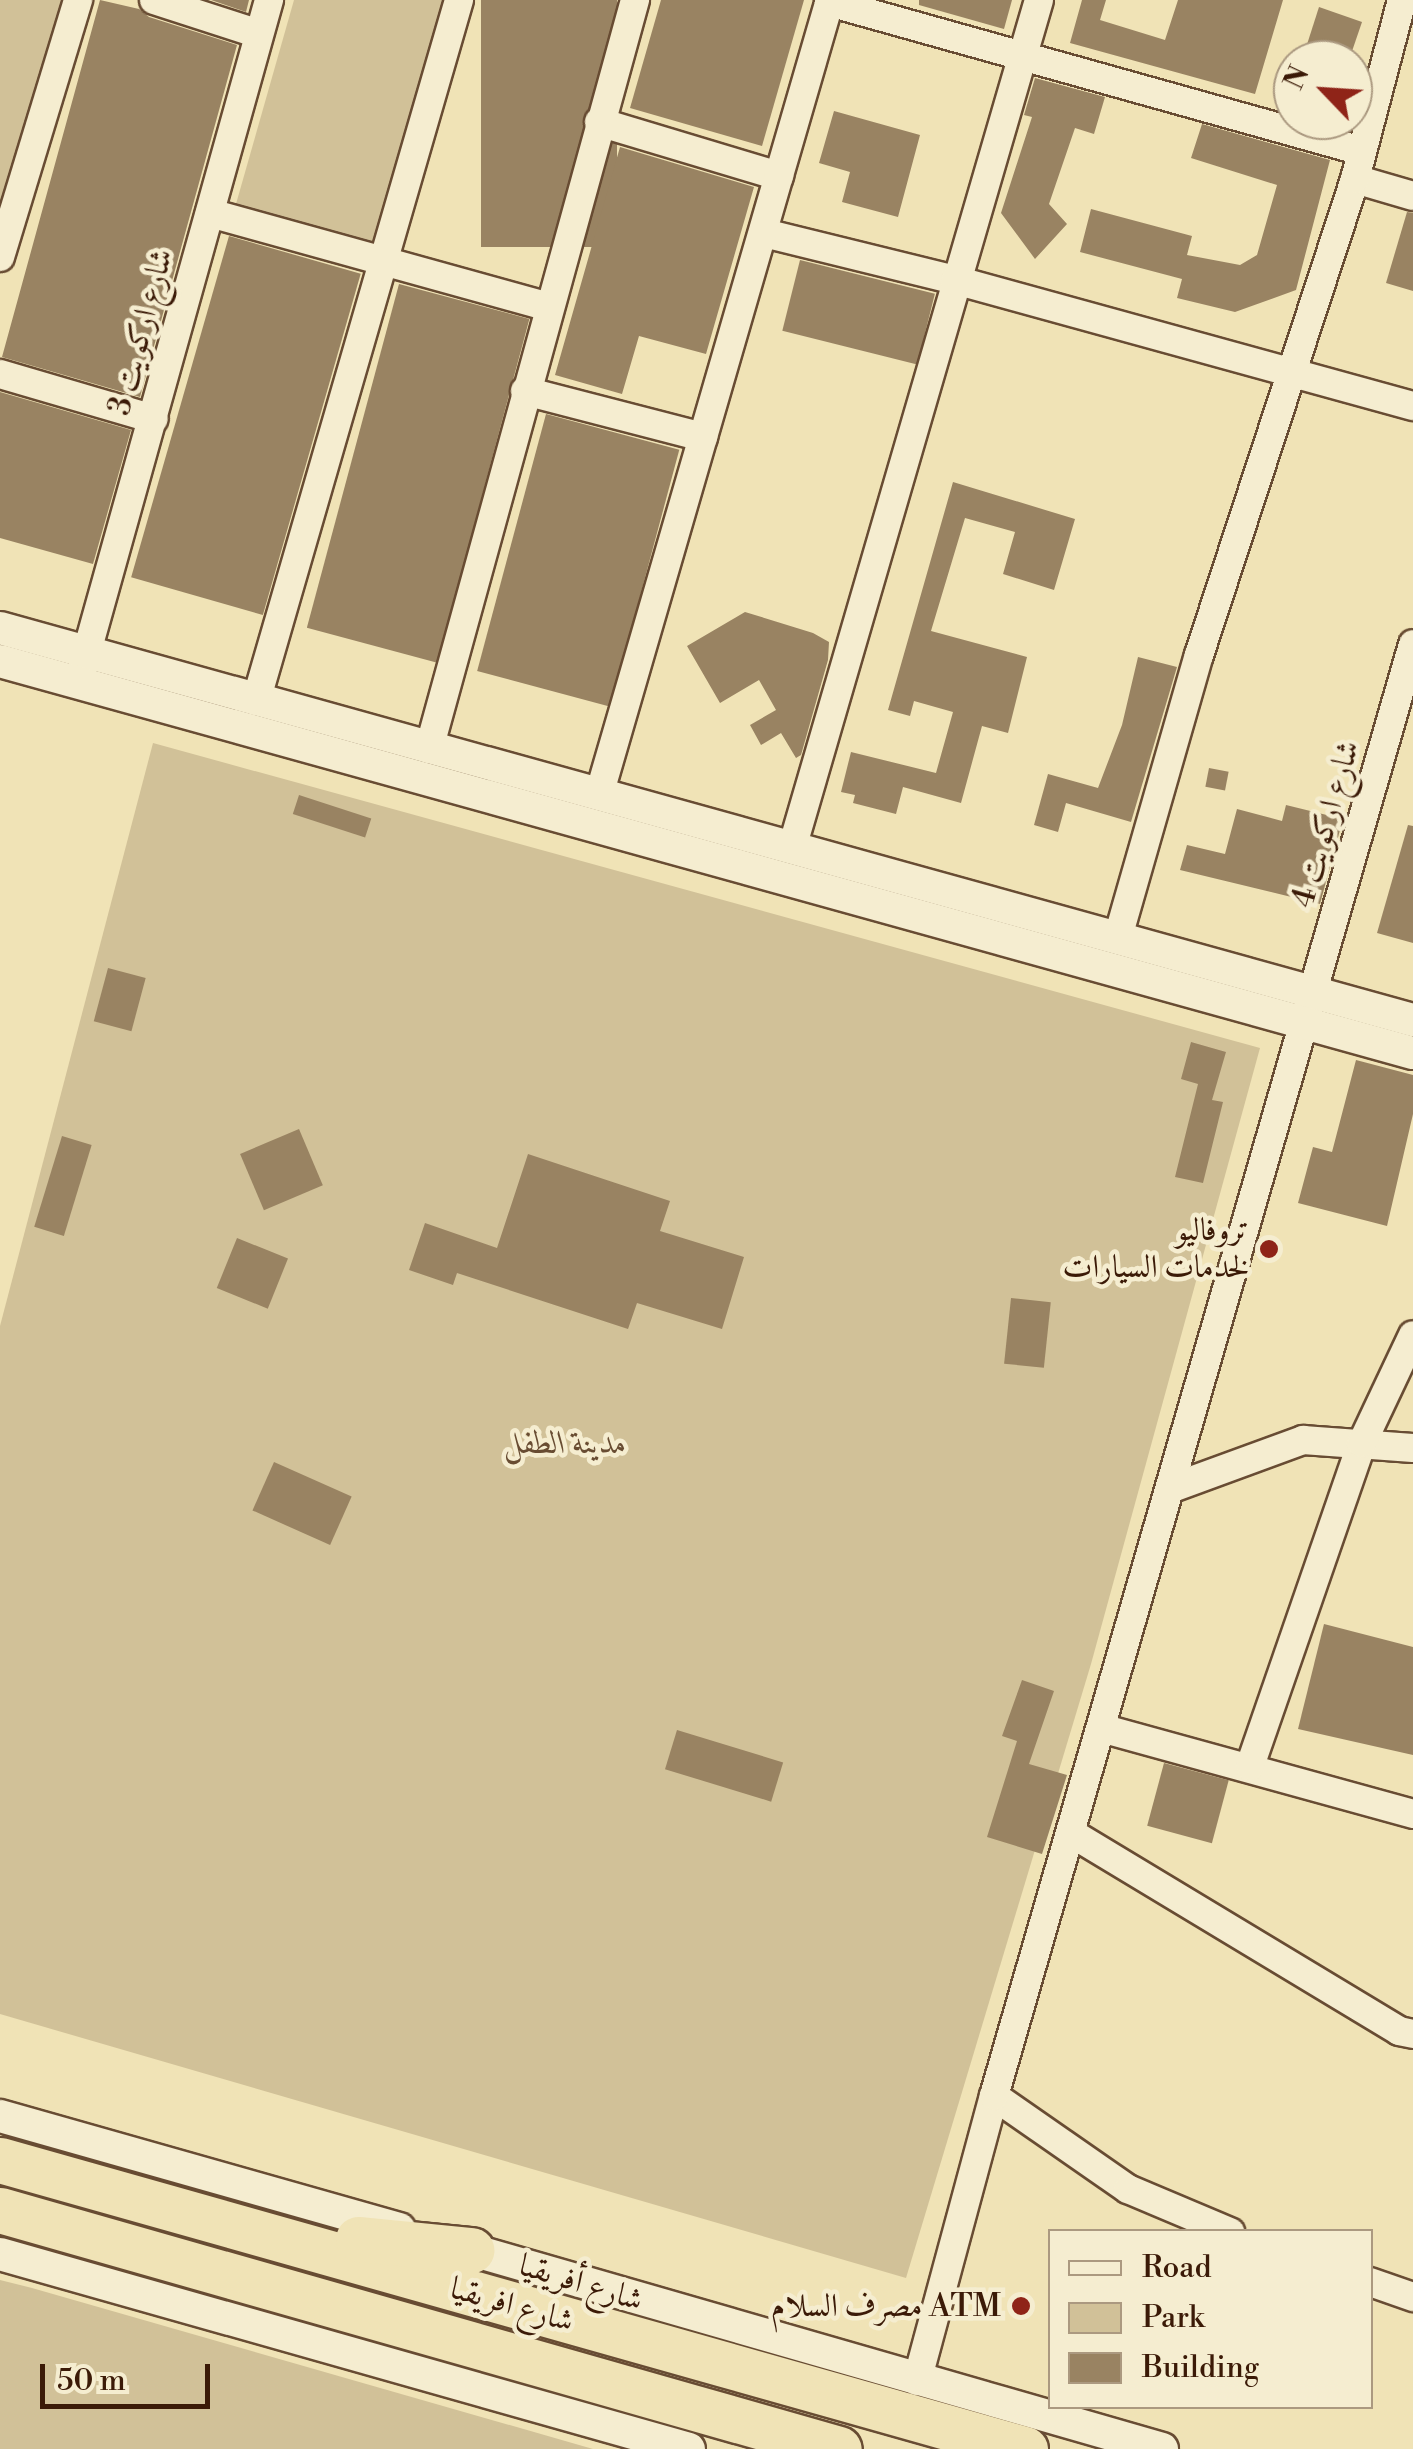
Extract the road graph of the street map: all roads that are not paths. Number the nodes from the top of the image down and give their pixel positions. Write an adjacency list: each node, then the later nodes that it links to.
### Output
1 (78, 0): 18 (street)
2 (154, 0): 9 (street)
3 (269, 0): 9 (street, شارع اركويت 3)
4 (460, 0): 19 (street)
5 (635, 0): 11 (street)
6 (1039, 0): 10 (street)
7 (1402, 0): 12 (street)
8 (830, 1): 10 (street); 13 (street)
9 (259, 34): 16 (street, شارع اركويت 3)
10 (1021, 59): 12 (street); 20 (street)
11 (599, 122): 13 (street); 21 (street)
12 (1362, 151): 14 (street)
13 (779, 176): 17 (street)
14 (1355, 179): 15 (street); 22 (street)
15 (1413, 196)
16 (210, 213): 19 (street); 26 (street, شارع اركويت 3)
17 (764, 233): 20 (street); 27 (street)
18 (0, 257)
19 (385, 262): 21 (street); 32 (street)
20 (955, 280): 22 (street); 35 (street)
21 (550, 306): 24 (street)
22 (1290, 371): 25 (street); 36 (street)
23 (0, 374): 26 (street)
24 (526, 391): 27 (street); 33 (street)
25 (1413, 406)
26 (154, 419): 31 (street, شارع اركويت 3)
27 (703, 436): 34 (street)
28 (0, 628): 31 (street)
29 (1413, 644): 37 (street, شارع اركويت 4)
30 (0, 661): 31 (street)
31 (83, 667): 32 (street); 37 (street)
32 (256, 701): 33 (street)
33 (429, 750): 34 (street)
34 (598, 795): 35 (street)
35 (792, 848): 36 (street)
36 (1118, 937): 37 (street)
37 (1310, 1007): 38 (street); 39 (street); 43 (street, شارع اركويت 4)
38 (1413, 1020)
39 (1413, 1053)
40 (1413, 1335): 41 (street)
41 (1362, 1443): 42 (street); 43 (street); 45 (street)
42 (1413, 1448)
43 (1172, 1488): 44 (street, شارع اركويت 4)
44 (1102, 1728): 45 (street); 47 (street, شارع اركويت 4)
45 (1250, 1766): 46 (street)
46 (1413, 1814)
47 (1071, 1834): 48 (street); 49 (street, شارع اركويت 4)
48 (1413, 2034)
49 (994, 2096): 54 (street); 59 (street, شارع اركويت 4)
50 (0, 2116): 55 (street, شارع أفريقيا)
51 (0, 2160): 53 (highway, شارع افريقيا)
52 (0, 2210): 61 (highway, شارع افريقيا)
53 (254, 2229): 55 (highway); 62 (highway, شارع افريقيا)
54 (1223, 2229)
55 (471, 2250): 59 (street, شارع أفريقيا)
56 (0, 2254): 60 (street)
57 (1373, 2283): 58 (street)
58 (1413, 2296)
59 (917, 2380): 63 (street, شارع أفريقيا)
60 (689, 2449)
61 (838, 2449)
62 (1025, 2449)
63 (1162, 2449)

